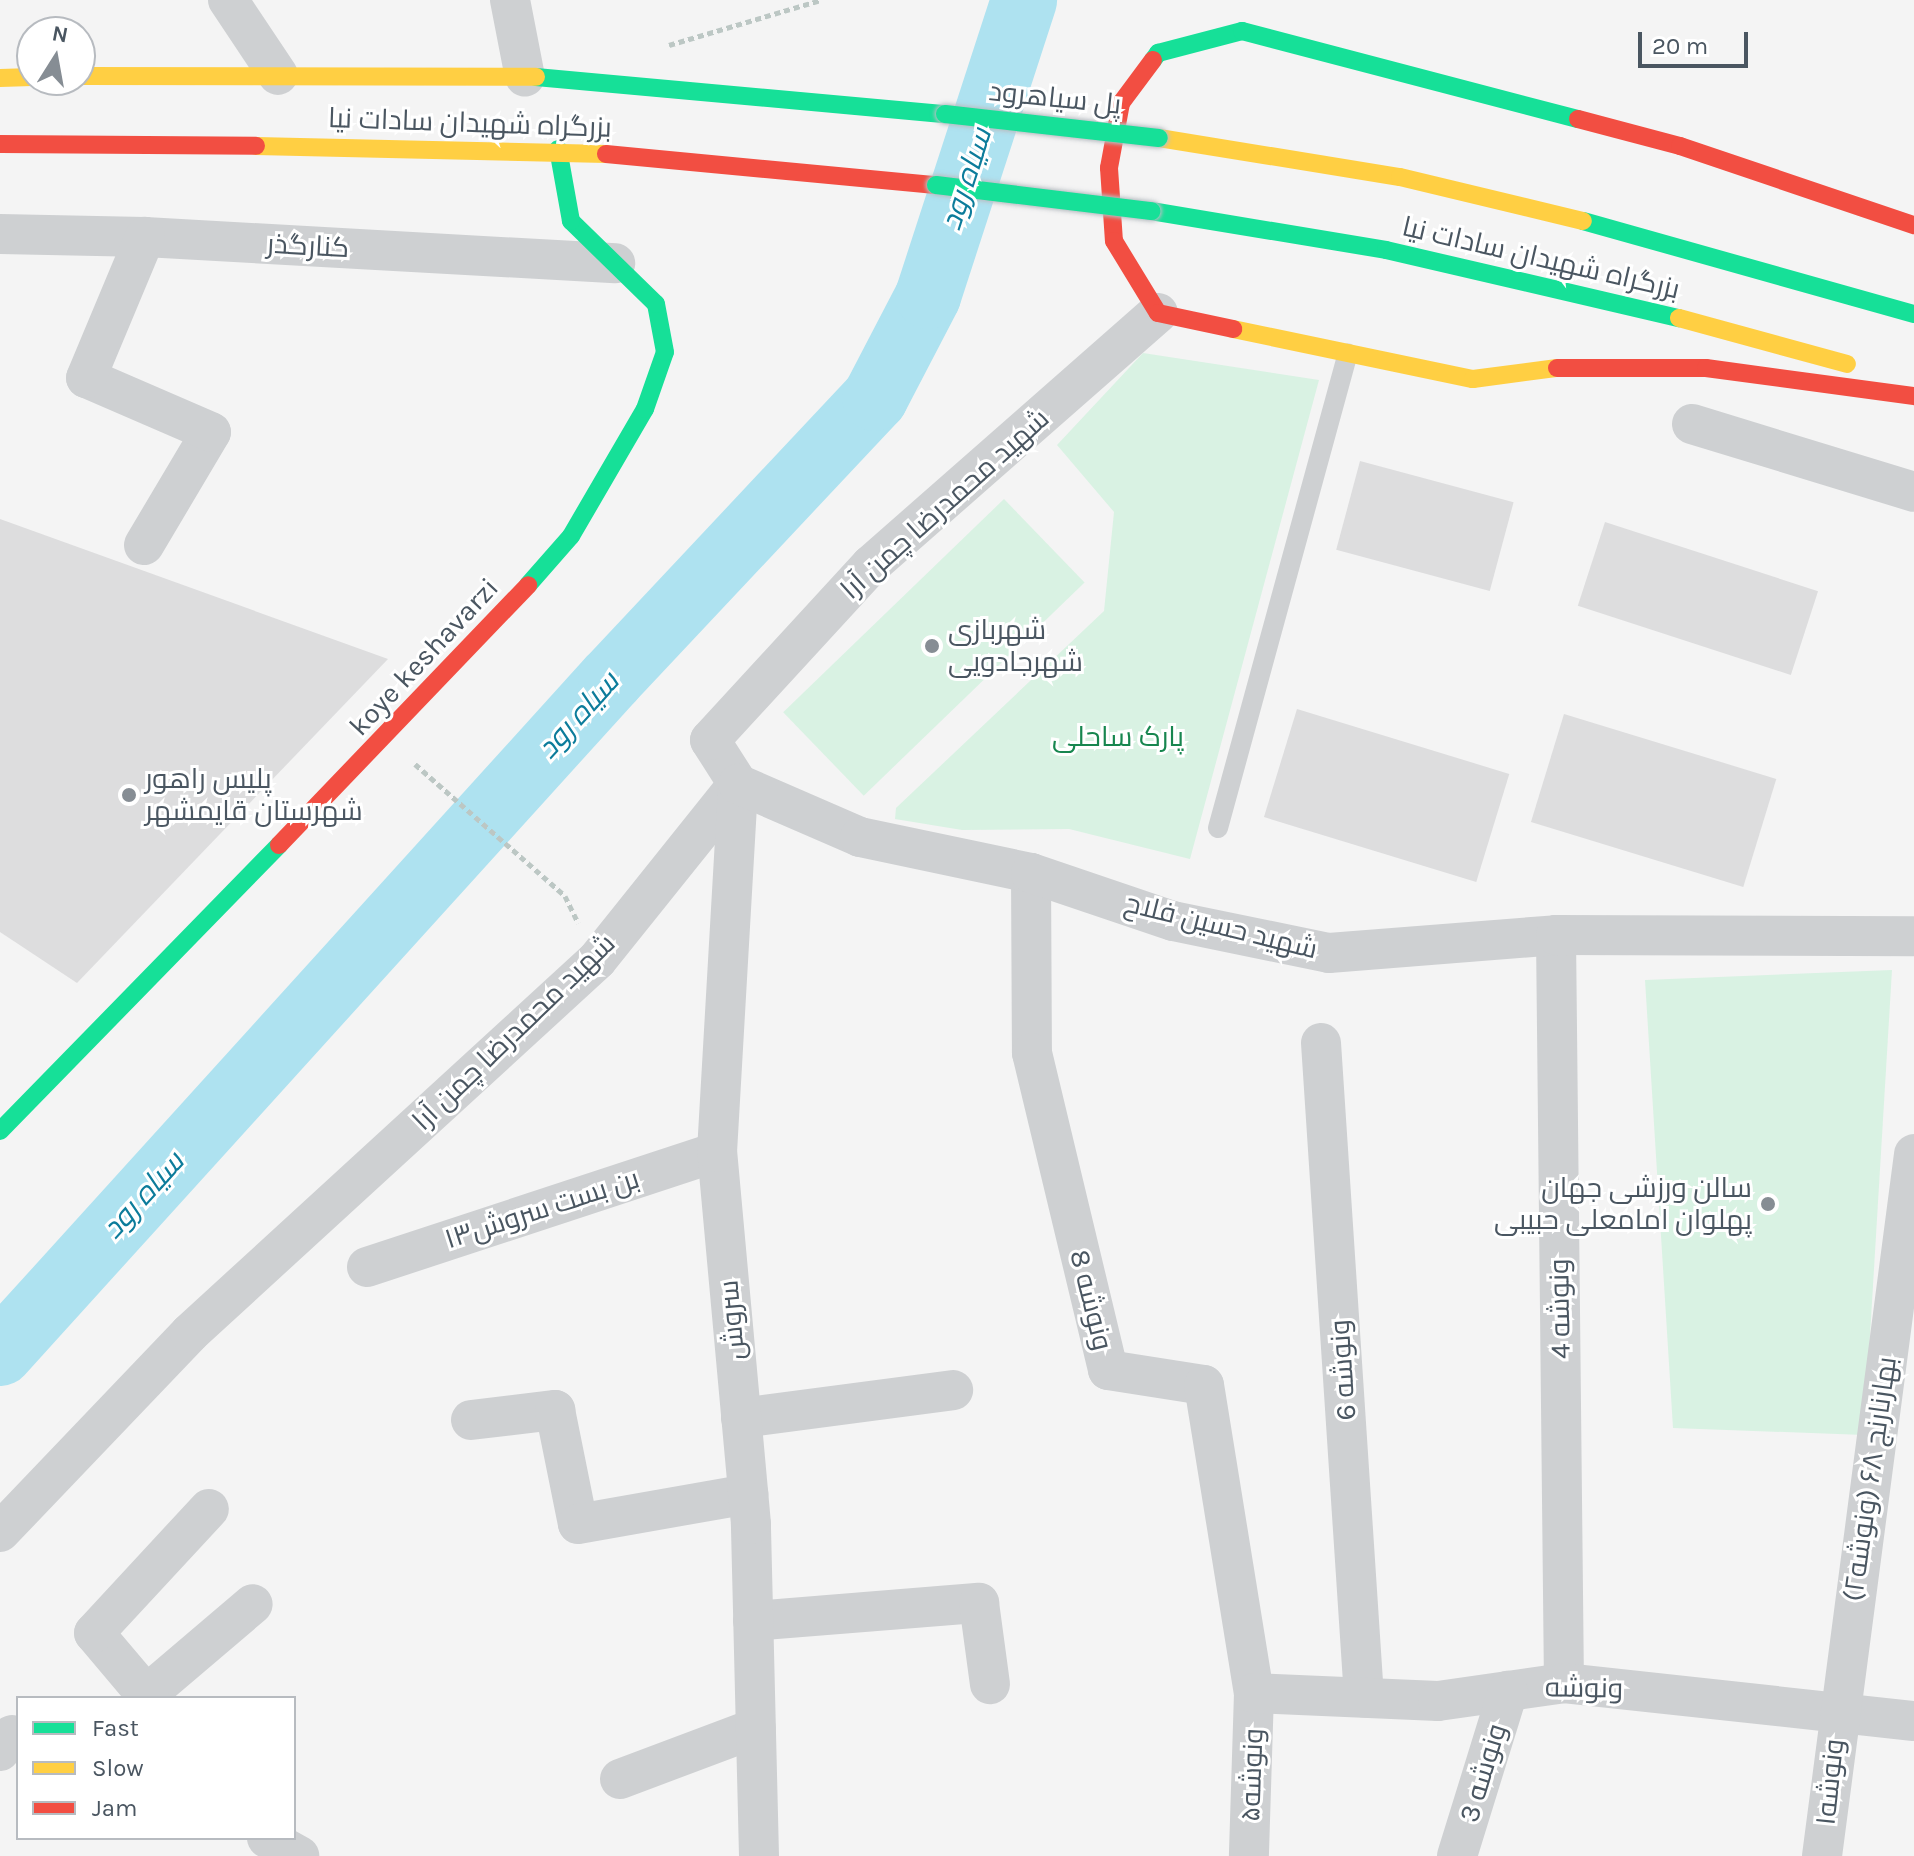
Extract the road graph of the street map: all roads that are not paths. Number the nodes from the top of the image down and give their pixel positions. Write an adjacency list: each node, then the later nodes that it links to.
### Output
1 (228, 0): 3 (street)
2 (510, 0): 5 (street)
3 (278, 75): 4 (main road, بزرگراه شهیدان سادات نیا); 5 (main road, بزرگراه شهیدان سادات نیا)
4 (96, 76)
5 (525, 77): 6 (main road, بزرگراه شهیدان سادات نیا)
6 (945, 114): 7 (main road, پل سیاهرود, bridge)
7 (1159, 138): 15 (main road, بزرگراه شهیدان سادات نیا)
8 (0, 144): 9 (main road, بزرگراه شهیدان سادات نیا)
9 (558, 149): 13 (main road, koye keshavarzi); 17 (main road, بزرگراه شهیدان سادات نیا, bridge)
10 (1914, 225): 14 (main road)
11 (0, 234): 12 (street, کنارگذر)
12 (145, 237): 13 (street, کنارگذر); 21 (street)
13 (615, 263): 28 (main road, koye keshavarzi)
14 (1158, 313): 16 (main road); 22 (street, شهید محمدرضا چمن آرا)
15 (1914, 314)
16 (1348, 353): 18 (main road); 23 (lane)
17 (1914, 383)
18 (1914, 396)
19 (1692, 424): 20 (street)
20 (1914, 492)
21 (144, 545)
22 (738, 784): 24 (street, شهید حسین فلاح); 29 (street, سروش); 38 (street, شهید محمدرضا چمن آرا)
23 (1218, 828)
24 (1031, 873): 25 (street, شهید حسین فلاح); 44 (street, ونوشه 8)
25 (1556, 935): 26 (street, شهید حسین فلاح); 41 (street, ونوشه 4)
26 (1914, 936)
27 (1321, 1043): 47 (street, ونوشه 6)
28 (0, 1131)
29 (717, 1152): 31 (street, بن بست سروش۱۳); 34 (street, سروش)
30 (1914, 1154): 32 (street, بهارنارنج ۶۸ (ونوشه۲))
31 (367, 1267)
32 (1899, 1373): 48 (street, بهارنارنج ۶۸ (ونوشه۲))
33 (953, 1390): 34 (street)
34 (741, 1418): 36 (street, سروش)
35 (471, 1420): 36 (street)
36 (748, 1494): 40 (street, سروش)
37 (209, 1509): 45 (street)
38 (0, 1532)
39 (253, 1604): 46 (street)
40 (753, 1621): 42 (street); 50 (street, سروش)
41 (1564, 1683): 43 (street, ونوشه); 48 (street, ونوشه)
42 (990, 1684)
43 (1508, 1691): 47 (street, ونوشه); 56 (street, ونوشه 3)
44 (1254, 1693): 47 (street, ونوشه); 55 (street, ونوشه۵)
45 (146, 1696)
46 (148, 1696)
47 (1364, 1698)
48 (1838, 1709): 49 (street, ونوشه); 57 (street, ونوشه۱)
49 (1914, 1721)
50 (756, 1728): 51 (street); 54 (street, سروش)
51 (620, 1779)
52 (271, 1840): 53 (street)
53 (299, 1856)
54 (759, 1856)
55 (1249, 1856)
56 (1457, 1856)
57 (1822, 1856)

